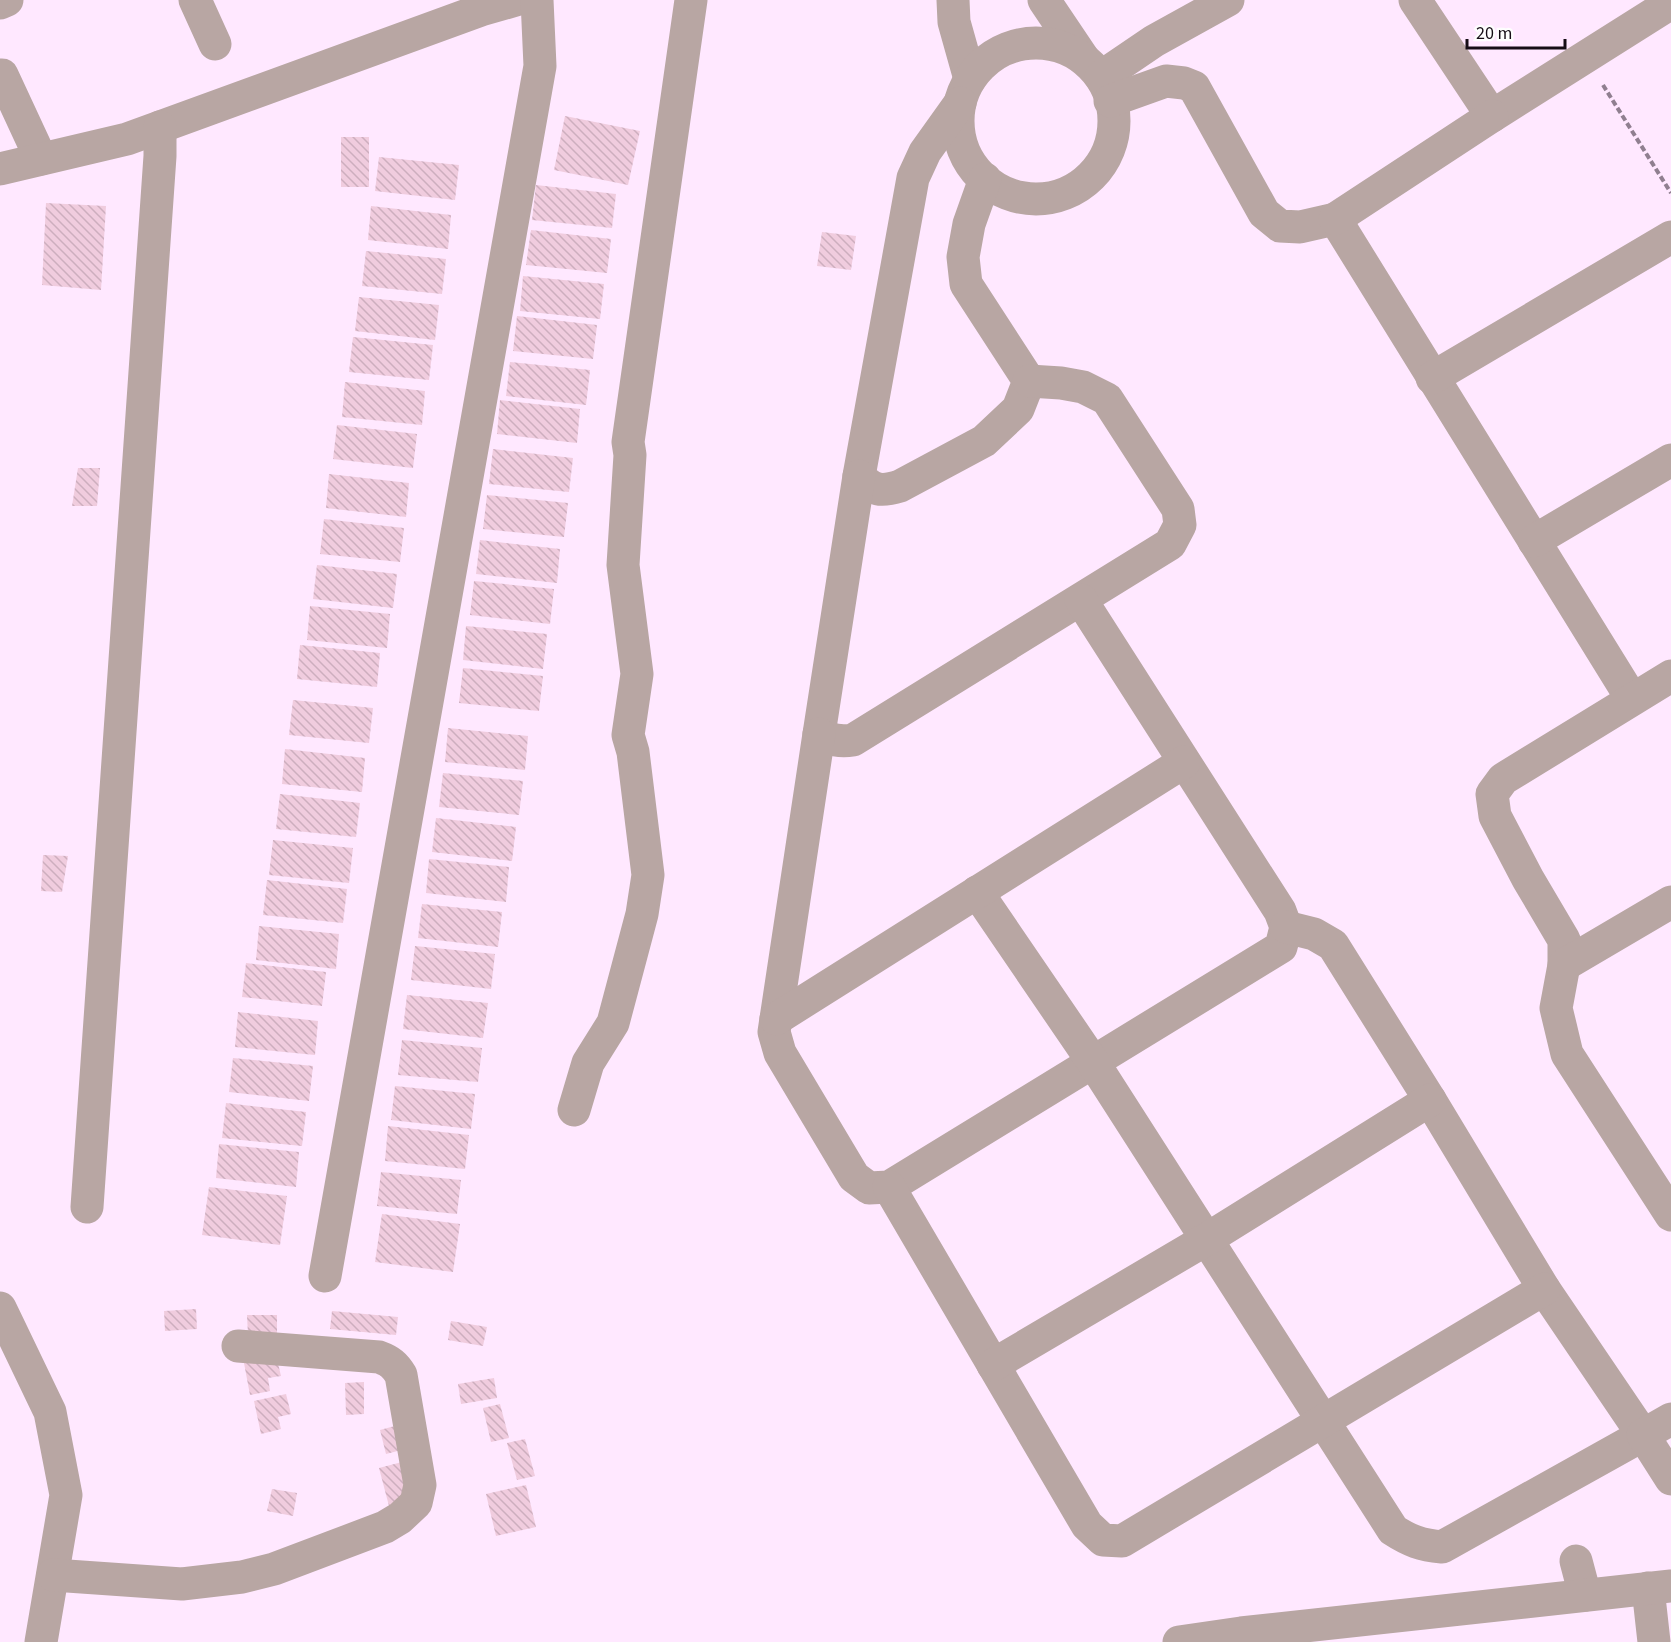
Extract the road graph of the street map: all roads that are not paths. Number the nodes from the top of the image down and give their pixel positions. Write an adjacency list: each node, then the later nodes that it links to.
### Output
1 (7, 0): 10 (street)
2 (195, 0): 12 (street)
3 (516, 0): 17 (street)
4 (537, 0): 46 (street)
5 (692, 0): 40 (street)
6 (953, 0): 15 (street)
7 (1044, 0): 14 (street)
8 (1228, 0): 14 (street)
9 (1415, 0): 16 (street)
10 (0, 3)
11 (1671, 3): 16 (street)
12 (214, 44)
13 (0, 75): 18 (street)
14 (1098, 79): 15 (street); 20 (street); 21 (street)
15 (965, 91): 20 (street); 26 (street)
16 (1492, 116): 21 (street)
17 (160, 127): 18 (street); 43 (street)
18 (41, 159): 19 (street)
19 (0, 169)
20 (985, 179): 24 (street)
21 (1335, 219): 23 (street)
22 (1671, 237): 23 (street)
23 (1432, 378): 27 (street)
24 (1029, 381): 26 (street); 28 (street)
25 (1671, 460): 27 (street)
26 (859, 476): 31 (street)
27 (1534, 541): 30 (street)
28 (1081, 600): 31 (street); 32 (street)
29 (1671, 676): 30 (street)
30 (1632, 699): 36 (street)
31 (819, 734): 37 (street)
32 (1184, 762): 33 (street); 35 (street)
33 (977, 892): 37 (street); 38 (street)
34 (1671, 902): 36 (street)
35 (1286, 927): 38 (street); 39 (street)
36 (1564, 965): 41 (street)
37 (776, 1019): 42 (street)
38 (1093, 1062): 42 (street); 45 (street)
39 (1430, 1100): 45 (street); 47 (street)
40 (574, 1110)
41 (1659, 1172): 44 (street)
42 (890, 1187): 50 (street)
43 (87, 1207)
44 (1671, 1215)
45 (1207, 1239): 50 (street); 51 (street)
46 (324, 1276)
47 (1544, 1289): 51 (street); 52 (street)
48 (0, 1308): 55 (street)
49 (238, 1346): 55 (street)
50 (993, 1365): 51 (street)
51 (1323, 1421): 52 (street)
52 (1657, 1427): 53 (street)
53 (1671, 1479)
54 (1576, 1561): 57 (street)
55 (53, 1575): 59 (street)
56 (1659, 1587): 57 (street); 61 (street)
57 (1585, 1595): 58 (street)
58 (1242, 1637): 60 (street)
59 (41, 1642)
60 (1179, 1642)
61 (1654, 1642)

